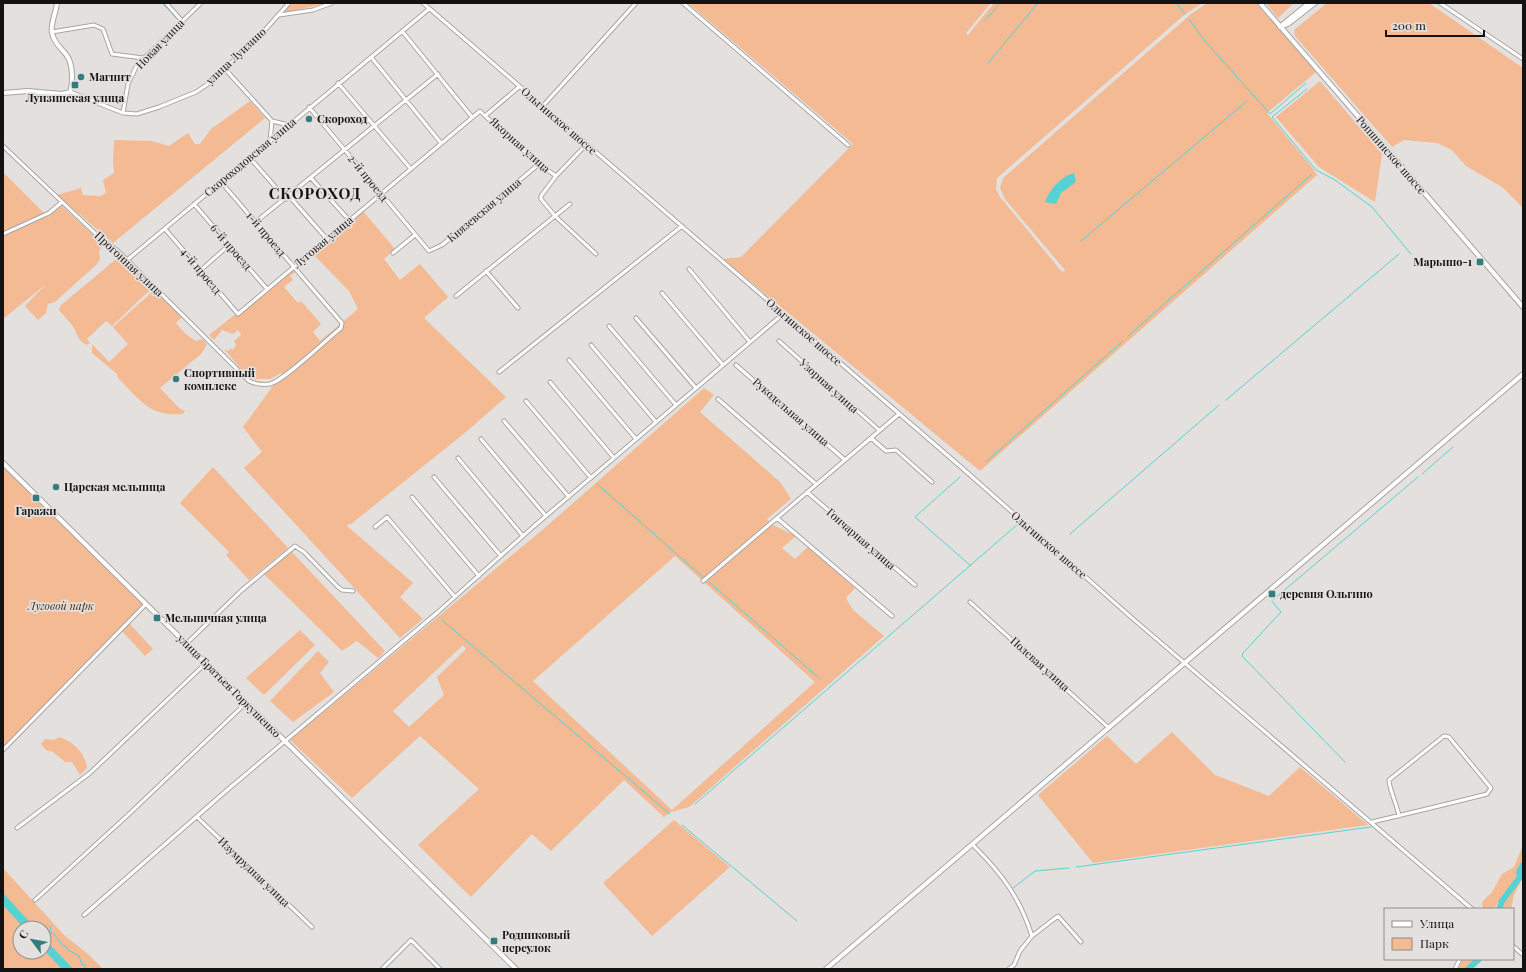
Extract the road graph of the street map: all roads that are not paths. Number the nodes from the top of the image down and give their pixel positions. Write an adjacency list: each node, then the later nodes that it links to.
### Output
1 (57, 3): 18 (street)
2 (166, 3): 15 (street)
3 (202, 3): 15 (street, Новая улица)
4 (289, 3): 14 (street, улица Луизино)
5 (332, 3): 14 (street)
6 (423, 3): 13 (street, Ольгинское шоссе)
7 (636, 3): 29 (street)
8 (683, 3): 40 (street)
9 (1260, 3): 16 (street, Ропшинское шоссе)
10 (1309, 3): 16 (street)
11 (1315, 3): 16 (street)
12 (1440, 3): 21 (street)
13 (429, 9): 17 (street, Скороходовская улица); 25 (street, Ольгинское шоссе)
14 (279, 15): 22 (street, улица Луизино)
15 (182, 21): 20 (street, Новая улица)
16 (1280, 27): 75 (street, Ропшинское шоссе)
17 (402, 31): 19 (street, Скороходовская улица); 23 (street)
18 (52, 32): 20 (street); 26 (street)
19 (371, 57): 24 (street, Скороходовская улица); 28 (street)
20 (143, 58): 31 (street, Новая улица)
21 (1523, 59)
22 (226, 69): 31 (street, улица Луизино); 34 (street)
23 (438, 74): 28 (street); 33 (street)
24 (338, 83): 30 (street, Скороходовская улица); 36 (street)
25 (519, 87): 29 (street, Ольгинское шоссе); 32 (street, Луговая улица)
26 (70, 92): 27 (street); 31 (street)
27 (3, 93)
28 (406, 100): 36 (street); 38 (street)
29 (542, 107): 39 (street, Ольгинское шоссе)
30 (309, 108): 35 (street, Скороходовская улица); 42 (street, 2-й проезд)
31 (123, 113)
32 (483, 114): 33 (street, Луговая улица); 44 (street, Якорная улица)
33 (472, 117): 38 (street, Луговая улица)
34 (272, 121): 35 (street); 37 (street)
35 (288, 125): 37 (street, Скороходовская улица)
36 (375, 125): 42 (street); 45 (street)
37 (270, 141): 43 (street, Скороходовская улица)
38 (441, 143): 45 (street, Луговая улица)
39 (585, 144): 46 (street); 58 (street, Ольгинское шоссе)
40 (848, 145)
41 (3, 146): 52 (street, Прогонная улица)
42 (346, 150): 47 (street); 49 (street, 2-й проезд)
43 (250, 158): 48 (street, Скороходовская улица); 51 (street)
44 (538, 164): 46 (street, Якорная улица); 64 (street, Князевская улица)
45 (410, 168): 49 (street, Луговая улица)
46 (556, 176): 55 (street)
47 (311, 178): 50 (street); 56 (street)
48 (221, 182): 53 (street, Скороходовская улица); 57 (street, 1-й проезд)
49 (380, 193): 56 (street, Луговая улица); 61 (street, 2-й проезд)
50 (289, 196): 51 (street); 62 (street)
51 (286, 199): 57 (street)
52 (62, 202): 60 (street); 67 (street, Прогонная улица)
53 (194, 204): 59 (street, Скороходовская улица); 63 (street, 6-й проезд)
54 (570, 204): 55 (street)
55 (555, 216): 66 (street); 71 (street)
56 (349, 220): 62 (street, Луговая улица)
57 (257, 221): 68 (street, 1-й проезд)
58 (682, 226): 78 (street, Ольгинское шоссе); 88 (street)
59 (164, 229): 67 (street, Скороходовская улица); 70 (street, 4-й проезд)
60 (3, 234)
61 (415, 235): 64 (street, 2-й проезд); 65 (street)
62 (327, 239): 68 (street, Луговая улица)
63 (229, 245): 70 (street); 72 (street, 6-й проезд)
64 (427, 250)
65 (392, 253)
66 (596, 254)
67 (127, 260): 80 (street, Прогонная улица)
68 (294, 267): 72 (street, Луговая улица); 80 (street, 1-й проезд)
69 (689, 269): 83 (street)
70 (201, 270): 77 (street, 4-й проезд)
71 (486, 271): 74 (street); 76 (street)
72 (267, 289): 77 (street, Луговая улица)
73 (662, 293): 86 (street)
74 (456, 296)
75 (1523, 307)
76 (518, 308)
77 (238, 314)
78 (783, 314): 83 (street); 95 (street, Ольгинское шоссе)
79 (636, 318): 91 (street)
80 (342, 323)
81 (609, 326): 94 (street)
82 (779, 341): 98 (street, Узорная улица)
83 (750, 342): 86 (street)
84 (591, 345): 97 (street)
85 (569, 360): 101 (street)
86 (723, 365): 91 (street)
87 (736, 365): 104 (street, Рукодельная улица)
88 (499, 372)
89 (1523, 374): 128 (street)
90 (550, 382): 103 (street)
91 (696, 388): 94 (street)
92 (718, 399): 109 (street)
93 (526, 402): 107 (street)
94 (676, 405): 97 (street)
95 (899, 414): 98 (street); 128 (street, Ольгинское шоссе)
96 (504, 421): 112 (street)
97 (656, 422): 101 (street)
98 (880, 430): 99 (street)
99 (871, 438): 104 (street); 108 (street)
100 (481, 439): 113 (street)
101 (636, 439): 103 (street)
102 (458, 458): 116 (street)
103 (614, 458): 107 (street)
104 (845, 460): 109 (street)
105 (3, 463): 124 (street, улица Братьев Горкушенко)
106 (434, 477): 117 (street)
107 (591, 478): 112 (street)
108 (932, 482)
109 (816, 484): 110 (street)
110 (807, 492): 114 (street); 120 (street, Гончарная улица)
111 (412, 497): 118 (street)
112 (569, 497): 113 (street)
113 (546, 516): 116 (street)
114 (777, 518): 119 (street); 125 (street)
115 (375, 527): 122 (street)
116 (523, 536): 117 (street)
117 (501, 556): 118 (street)
118 (479, 576): 122 (street)
119 (703, 581)
120 (915, 585)
121 (353, 590): 126 (street)
122 (455, 597): 131 (street)
123 (970, 602): 130 (street, Полевая улица)
124 (146, 604): 126 (street, улица Братьев Горкушенко); 132 (street)
125 (892, 616)
126 (187, 643): 127 (street, улица Братьев Горкушенко)
127 (206, 663): 129 (street, улица Братьев Горкушенко); 136 (street)
128 (1184, 663): 130 (street); 135 (street, Ольгинское шоссе)
129 (246, 703): 131 (street, улица Братьев Горкушенко); 138 (street)
130 (1109, 728): 137 (street)
131 (286, 742): 134 (street); 149 (street, улица Братьев Горкушенко)
132 (3, 750)
133 (1399, 816): 133 (street); 135 (street)
134 (197, 817): 140 (street); 141 (street, Изумрудная улица)
135 (1372, 822): 139 (street, Ольгинское шоссе)
136 (17, 828)
137 (973, 845): 142 (street); 150 (street)
138 (35, 900)
139 (1471, 908)
140 (84, 915)
141 (312, 927)
142 (1032, 936): 143 (street); 151 (street)
143 (1081, 942)
144 (1514, 947): 145 (street)
145 (1523, 955)
146 (1460, 960): 152 (street)
147 (382, 969): 148 (street)
148 (440, 969)
149 (516, 969)
150 (826, 969)
151 (1009, 969)
152 (1455, 969)

